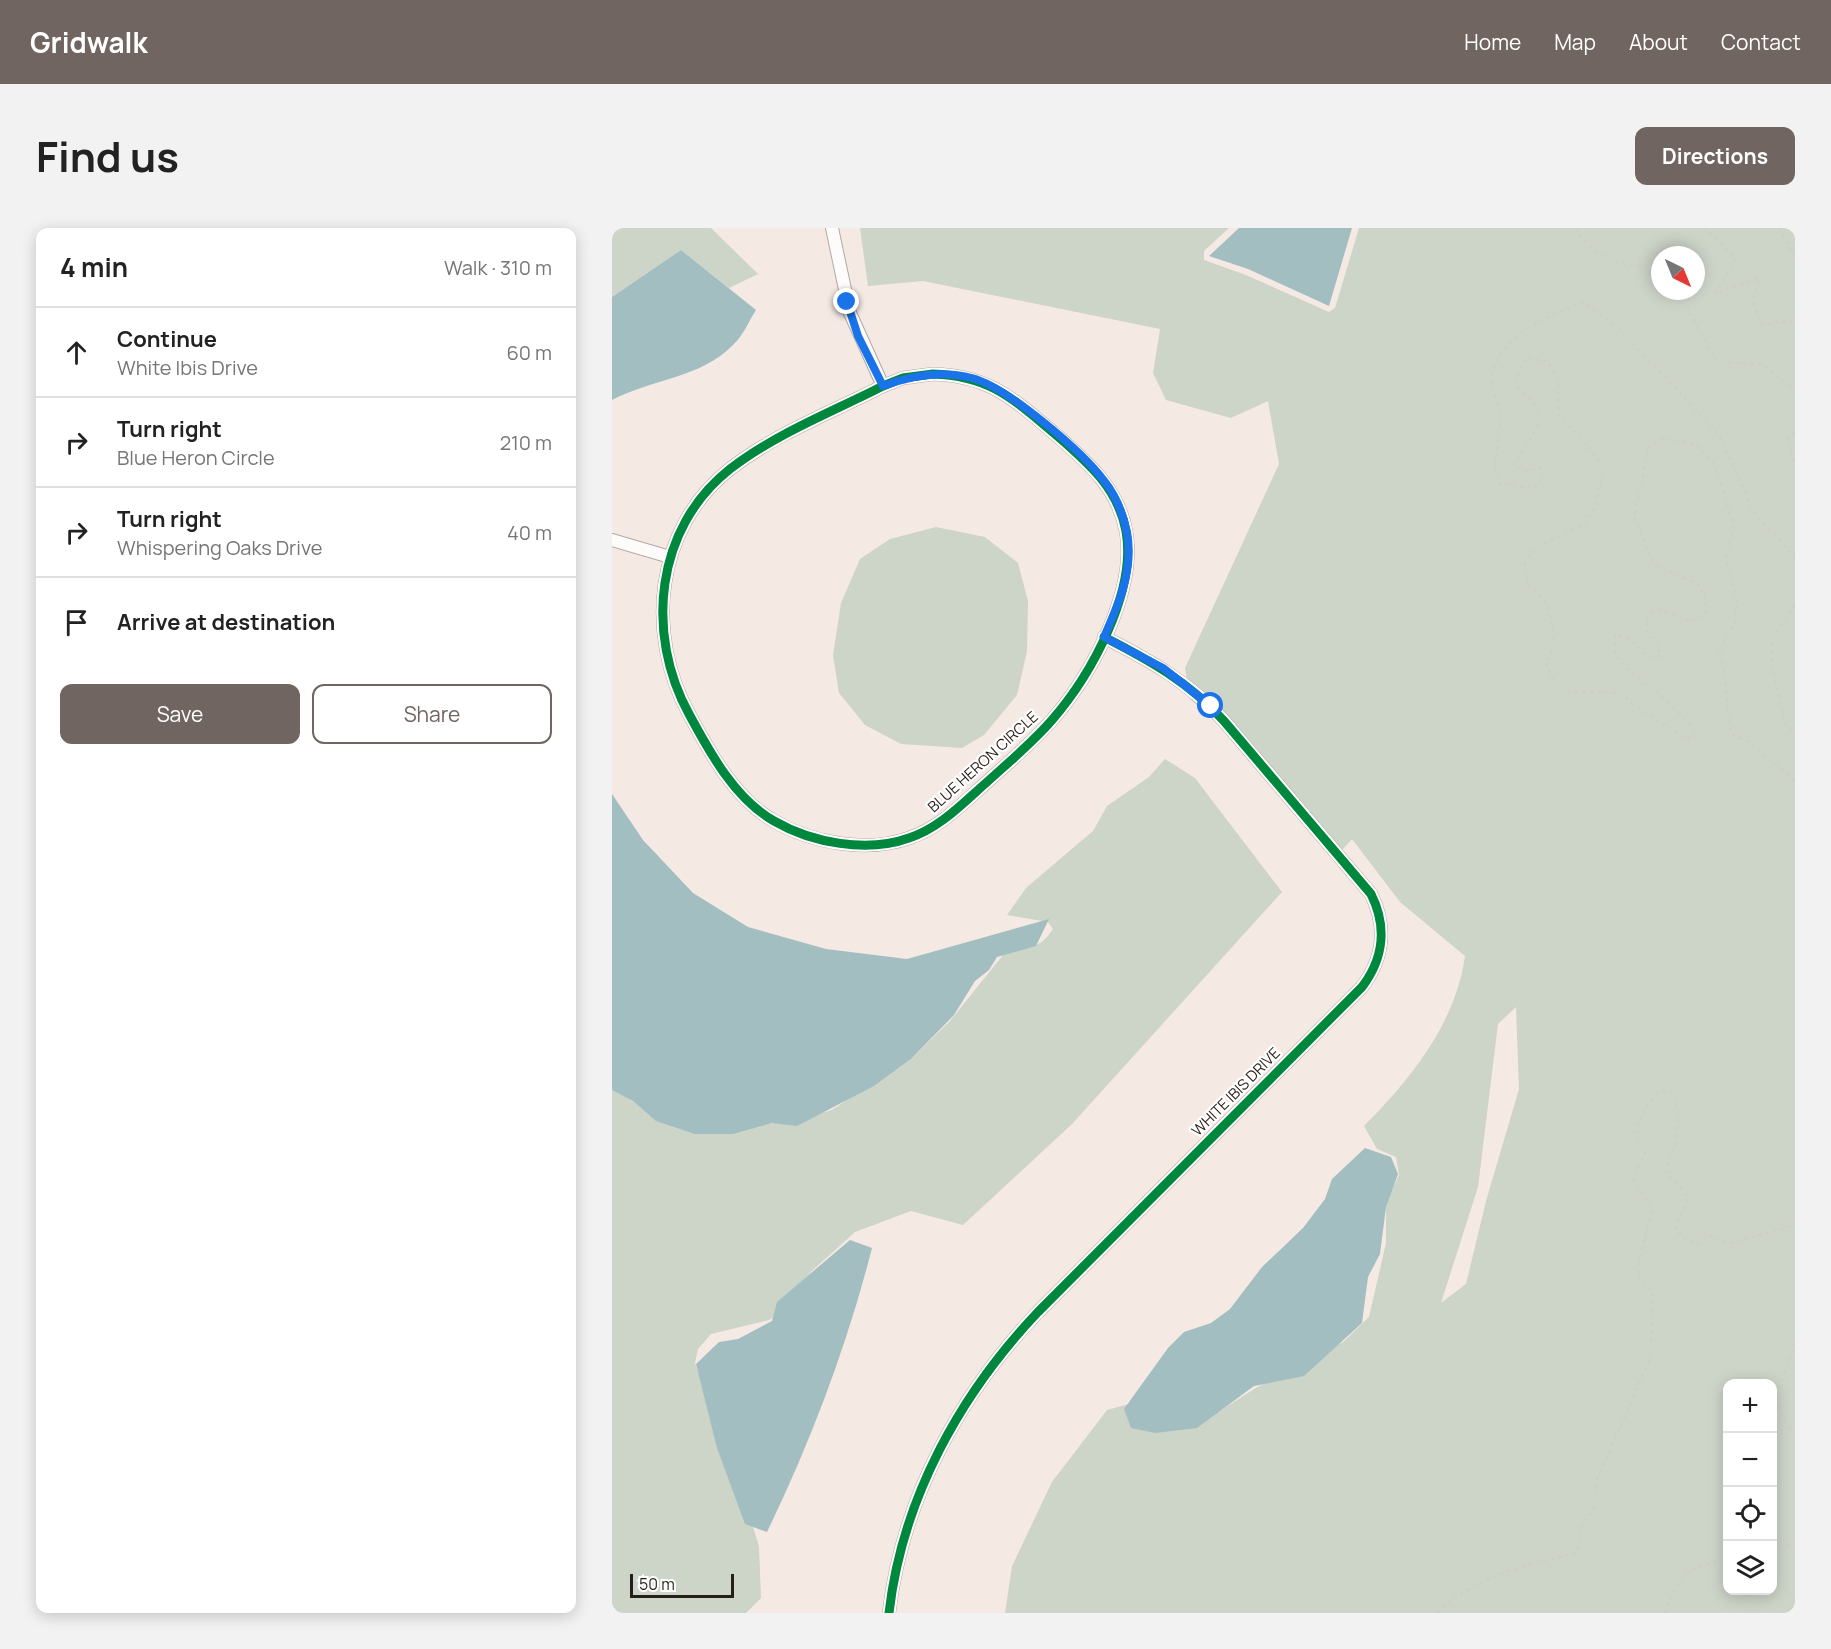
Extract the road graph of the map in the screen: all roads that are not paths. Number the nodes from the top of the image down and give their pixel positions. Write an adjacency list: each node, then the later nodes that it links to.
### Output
1 (832, 228): 2 (street)
2 (883, 386): 4 (street, BLUE HERON CIRCLE); 5 (street, BLUE HERON CIRCLE)
3 (612, 540): 4 (street)
4 (670, 557): 5 (street, BLUE HERON CIRCLE)
5 (1104, 637): 6 (street, WHITE IBIS DRIVE)
6 (889, 1613)

